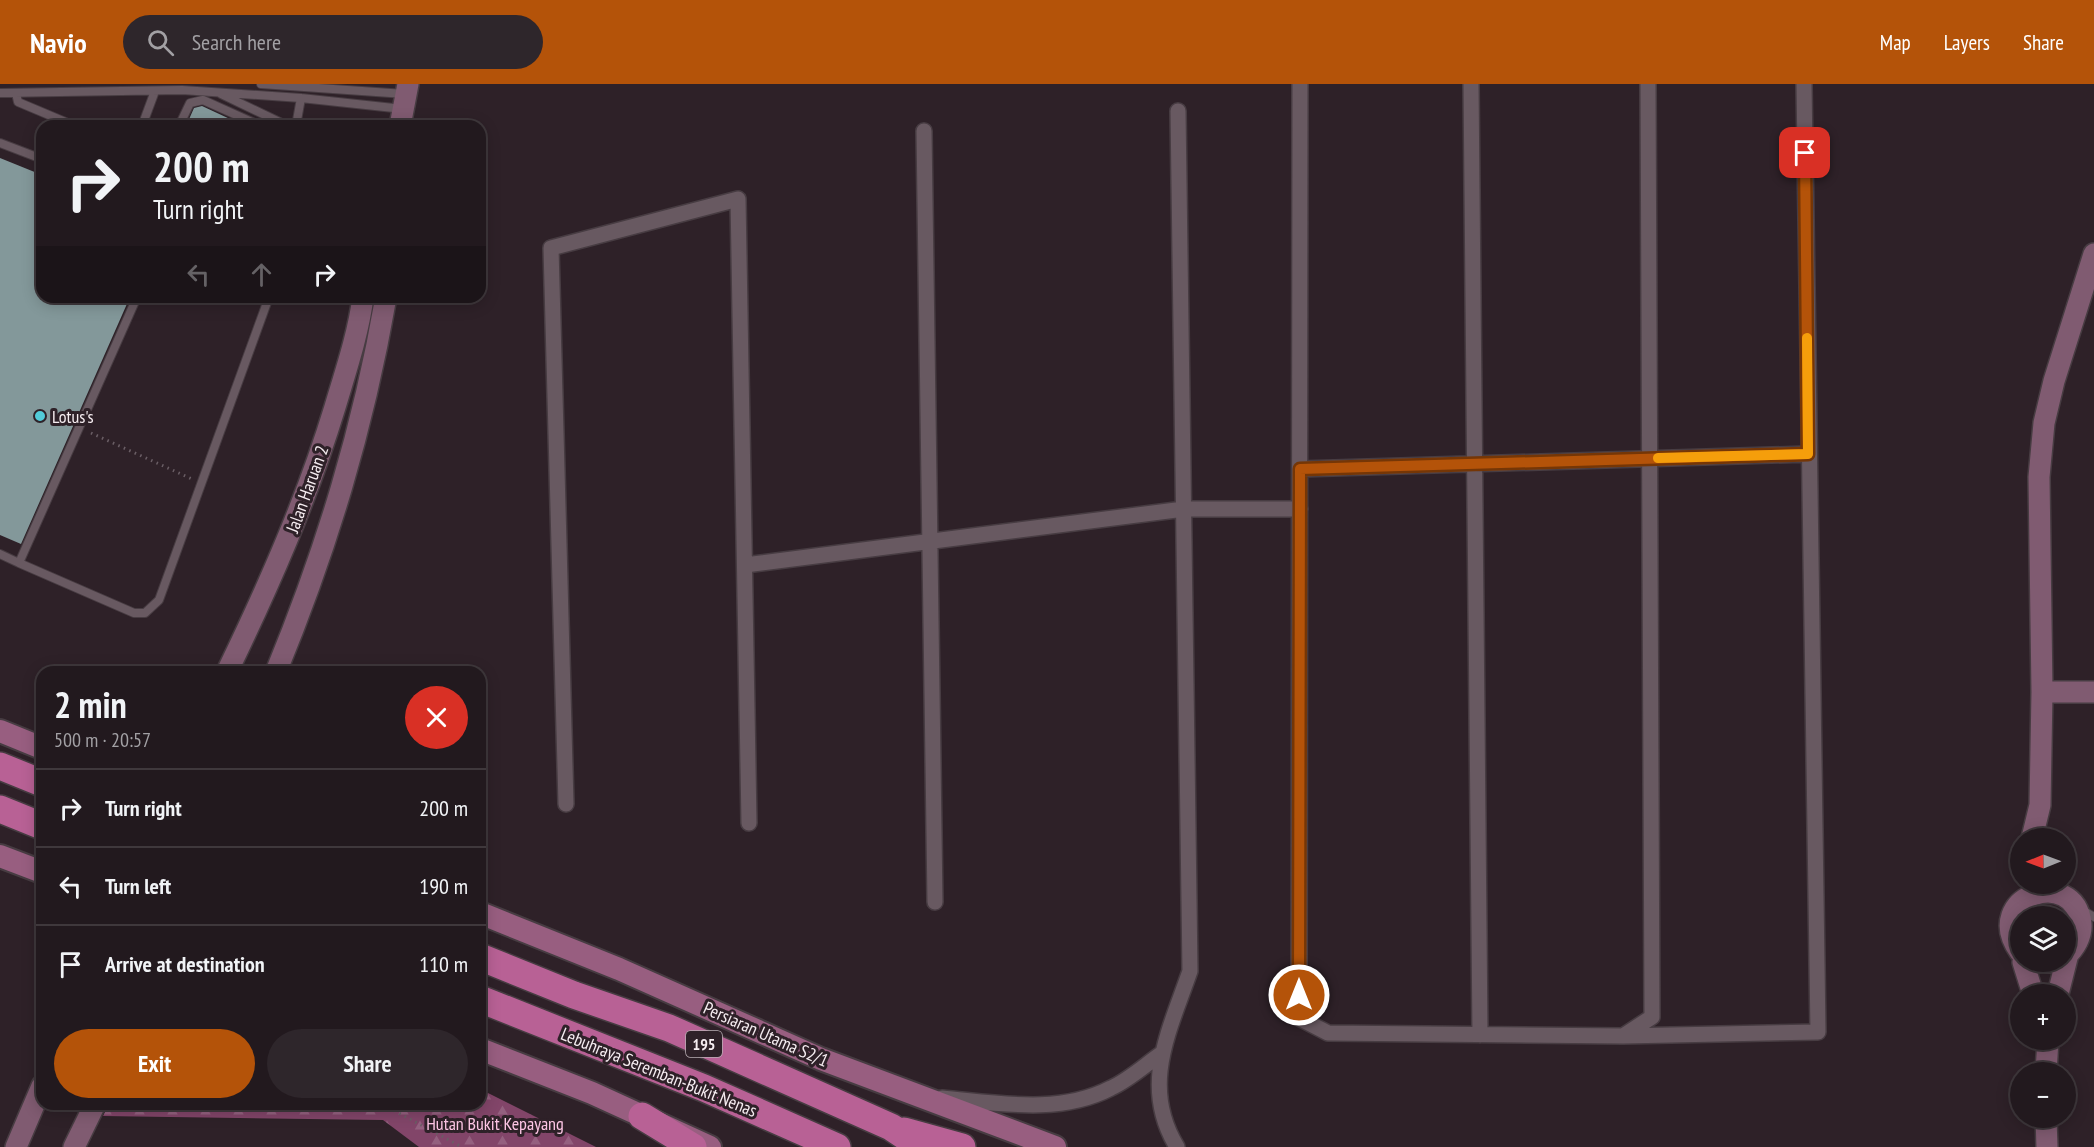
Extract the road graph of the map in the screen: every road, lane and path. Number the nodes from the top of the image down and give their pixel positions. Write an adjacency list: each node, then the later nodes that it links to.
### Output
1 (261, 84): 11 (lane)
2 (1300, 84): 33 (street)
3 (1471, 84): 32 (street)
4 (1648, 84): 31 (street)
5 (1804, 84): 30 (street)
6 (155, 91): 8 (lane); 9 (lane); 14 (lane)
7 (0, 93): 8 (lane)
8 (16, 93): 13 (lane)
9 (217, 93): 10 (lane); 17 (lane)
10 (300, 98): 11 (lane); 18 (lane)
11 (403, 111)
12 (1178, 111): 35 (street)
13 (59, 120)
14 (144, 120)
15 (182, 120): 16 (lane)
16 (248, 120)
17 (275, 120)
18 (297, 120)
19 (924, 131): 37 (street)
20 (0, 143): 21 (lane)
21 (36, 157)
22 (2094, 254): 43 (street)
23 (134, 303): 29 (lane)
24 (267, 303): 34 (lane)
25 (350, 303): 28 (street)
26 (362, 303): 28 (street, Jalan Haruan 2)
27 (385, 303): 42 (street, Jalan Haruan 2)
28 (359, 330): 41 (street, Jalan Haruan 2)
29 (80, 428): 34 (path); 39 (lane)
30 (1808, 454): 31 (street); 67 (street)
31 (1649, 458): 32 (street); 67 (street)
32 (1474, 464): 33 (street); 66 (street)
33 (1300, 469): 36 (street)
34 (201, 483): 39 (lane)
35 (1184, 509): 36 (street); 37 (street); 69 (street)
36 (1300, 509): 66 (street)
37 (930, 542): 40 (street); 59 (street)
38 (0, 554): 39 (lane)
39 (19, 563)
40 (745, 565): 49 (street); 52 (street)
41 (230, 666)
42 (278, 666)
43 (2042, 692): 44 (street); 50 (street)
44 (2094, 692)
45 (0, 731): 46 (main road)
46 (36, 746)
47 (0, 766): 48 (highway)
48 (36, 781)
49 (566, 804)
50 (2040, 805): 54 (street); 55 (street)
51 (0, 809): 53 (highway)
52 (749, 823)
53 (36, 824)
54 (2034, 828)
55 (2046, 828)
56 (0, 856): 57 (main road)
57 (32, 863)
58 (2067, 895): 62 (lane)
59 (935, 902)
60 (2076, 914): 63 (street)
61 (486, 915): 70 (main road, Persiaran Utama S2/1)
62 (2094, 917)
63 (2076, 937)
64 (486, 959): 75 (highway, 195)
65 (486, 1001): 82 (highway, Lebuhraya Seremban-Bukit Nenas / 195)
66 (1480, 1035): 67 (street)
67 (1623, 1036)
68 (486, 1051): 74 (main road)
69 (1161, 1054): 70 (street); 86 (street)
70 (924, 1096): 85 (main road, Persiaran Utama S2/1)
71 (36, 1100): 77 (street)
72 (92, 1110): 78 (street)
73 (392, 1110): 79 (path)
74 (642, 1116): 80 (highway); 81 (main road)
75 (891, 1127): 83 (highway, 195); 84 (highway)
76 (2046, 1128): 87 (street)
77 (16, 1147)
78 (74, 1147)
79 (462, 1147)
80 (693, 1147)
81 (710, 1147)
82 (837, 1147)
83 (921, 1147)
84 (962, 1147)
85 (1054, 1147)
86 (1177, 1147)
87 (2047, 1147)

